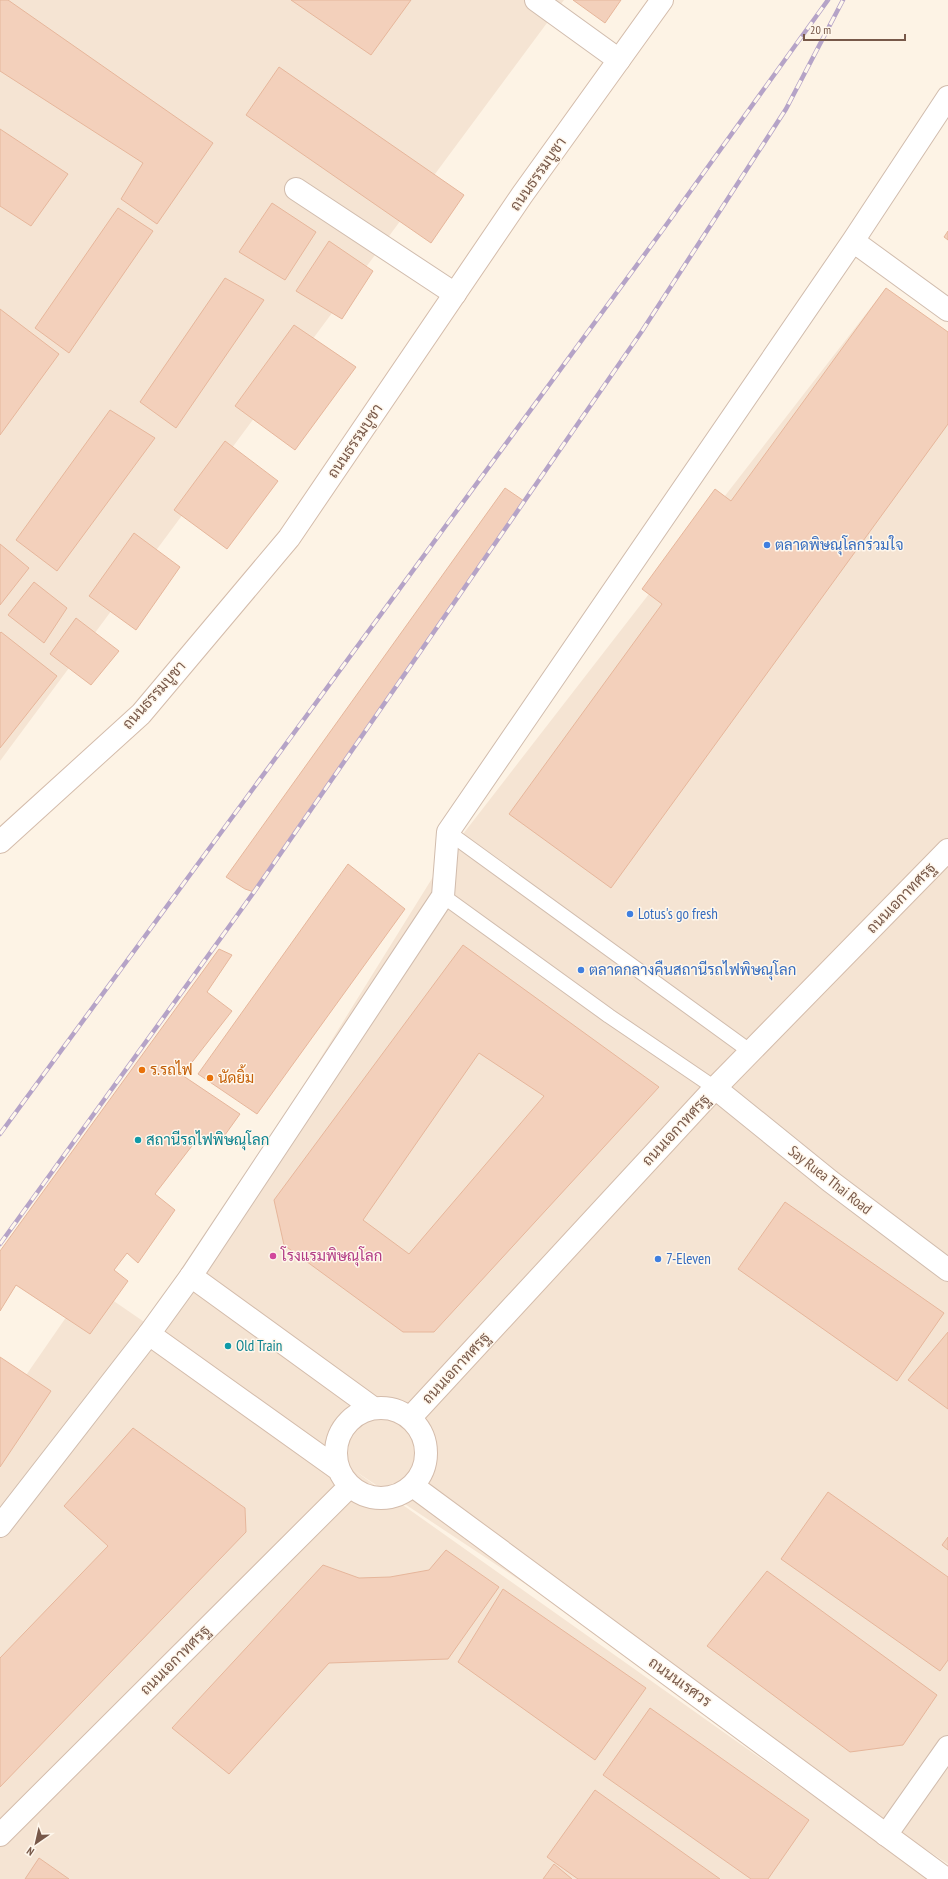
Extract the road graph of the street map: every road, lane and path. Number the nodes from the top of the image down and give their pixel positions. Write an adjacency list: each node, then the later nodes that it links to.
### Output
1 (536, 0): 3 (main road)
2 (662, 0): 3 (main road, ถนนธรรมบูชา)
3 (619, 60): 7 (main road, ถนนธรรมบูชา)
4 (948, 97): 6 (main road)
5 (296, 189): 7 (main road)
6 (853, 241): 8 (main road); 9 (main road)
7 (455, 294): 10 (main road, ถนนธรรมบูชา)
8 (948, 310)
9 (448, 832): 12 (main road); 13 (lane)
10 (0, 842)
11 (948, 850): 13 (main road, ถนนเอกาทศรฐ)
12 (444, 896): 14 (lane); 16 (main road)
13 (751, 1052): 14 (main road, ถนนเอกาทศรฐ)
14 (715, 1088): 15 (main road, Say Ruea Thai Road); 19 (main road, ถนนเอกาทศรฐ)
15 (948, 1270)
16 (191, 1276): 17 (main road); 18 (main road)
17 (149, 1334): 20 (main road); 22 (main road)
18 (372, 1408): 19 (main road); 20 (main road)
19 (410, 1418): 21 (main road)
20 (344, 1477): 21 (main road); 24 (main road, ถนนเอกาทศรฐ)
21 (414, 1486): 25 (main road, ถนนนเรศวร)
22 (0, 1526)
23 (948, 1747): 25 (main road)
24 (0, 1835)
25 (886, 1835): 26 (main road, ถนนนเรศวร)
26 (946, 1879)

